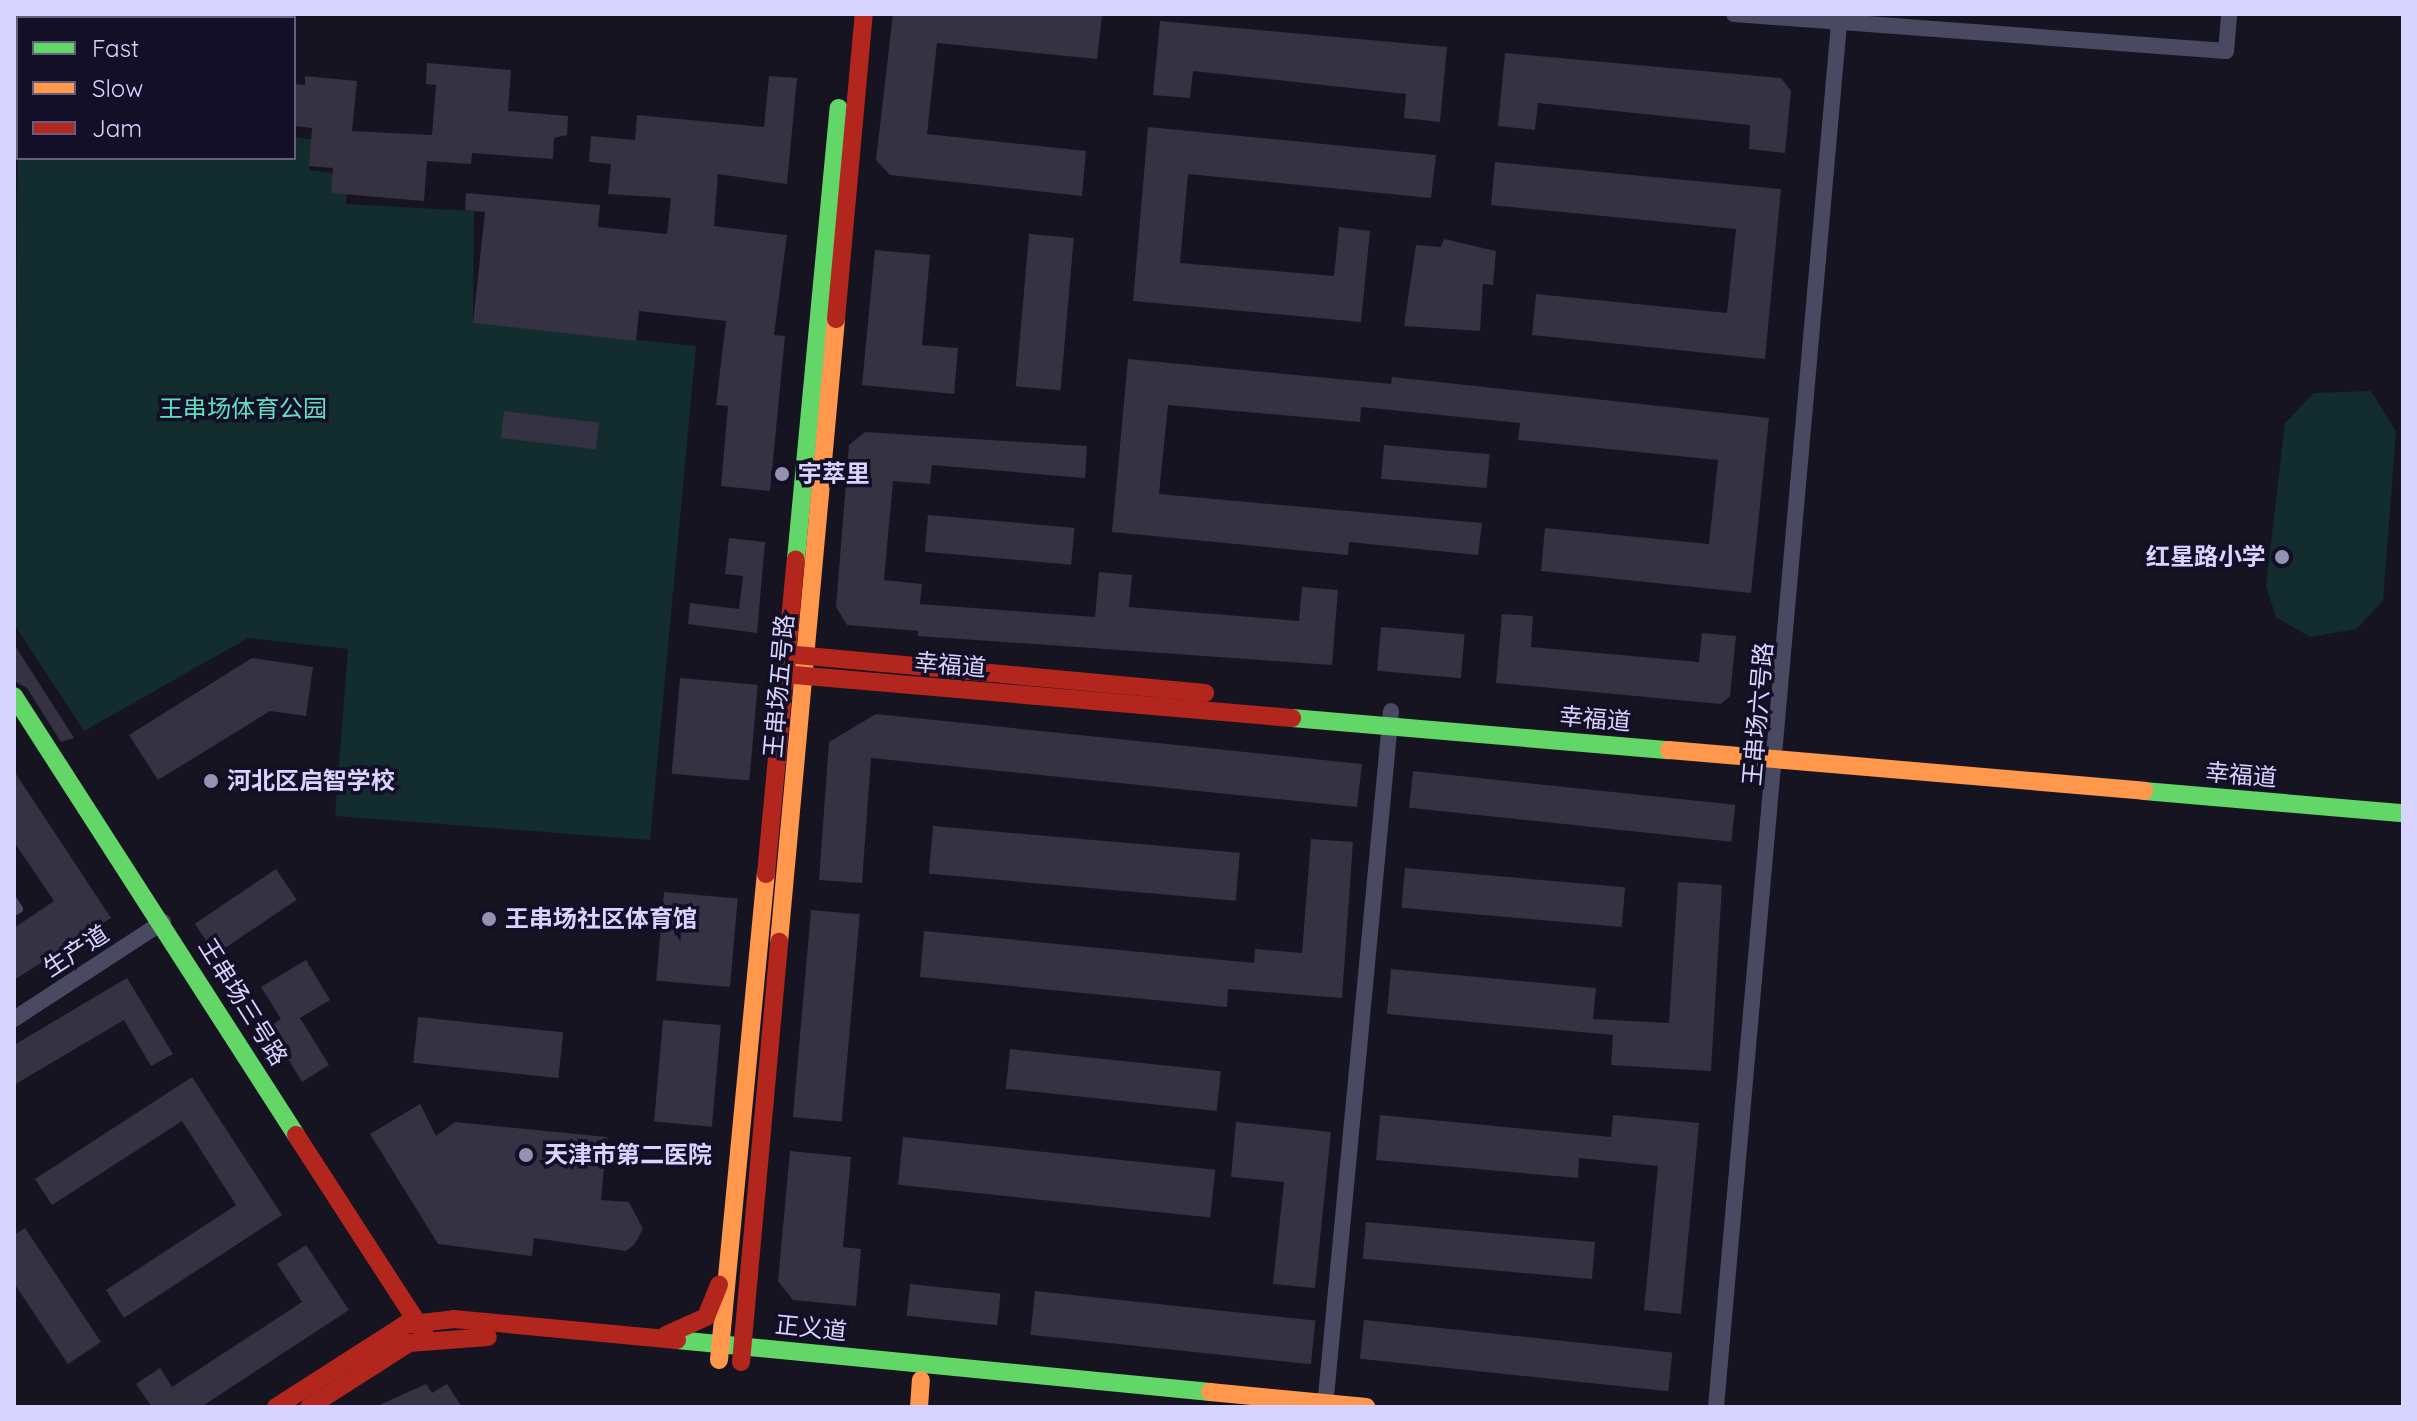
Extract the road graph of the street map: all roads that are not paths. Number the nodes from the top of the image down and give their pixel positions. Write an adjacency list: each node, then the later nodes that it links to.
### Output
1 (848, 14): 6 (street, 王串场五号路)
2 (864, 14): 7 (street, 王串场五号路)
3 (1734, 14): 5 (street)
4 (2229, 14): 5 (street)
5 (1839, 23): 12 (street, 王串场六号路)
6 (786, 654): 7 (street, 幸福道); 8 (street, 王串场五号路)
7 (805, 656): 9 (street, 王串场五号路); 11 (street, 幸福道)
8 (783, 674): 9 (street, 幸福道); 23 (street, 王串场五号路)
9 (804, 676): 11 (street, 幸福道); 24 (street, 王串场五号路)
10 (14, 696): 17 (street, 王串场三号路)
11 (1390, 718): 12 (street, 幸福道); 26 (street)
12 (1779, 752): 13 (street, 幸福道); 14 (street, 幸福道); 32 (street, 王串场六号路)
13 (2403, 798)
14 (2403, 813)
15 (14, 901): 16 (lane)
16 (14, 912)
17 (163, 922): 18 (street, 生产道); 20 (street, 王串场三号路)
18 (14, 1019)
19 (731, 1276): 22 (street)
20 (416, 1320): 21 (street, 王串场三号路); 23 (street, 正义道); 27 (street)
21 (427, 1337): 23 (street, 正义道); 28 (street, 正义道)
22 (653, 1346)
23 (720, 1352): 24 (street, 正义道)
24 (742, 1354): 25 (street, 正义道); 26 (street, 正义道)
25 (921, 1380): 29 (street); 30 (street, 正义道)
26 (1326, 1405): 31 (street, 正义道)
27 (276, 1407)
28 (309, 1407)
29 (919, 1407)
30 (1215, 1407)
31 (1366, 1407)
32 (1716, 1407)

